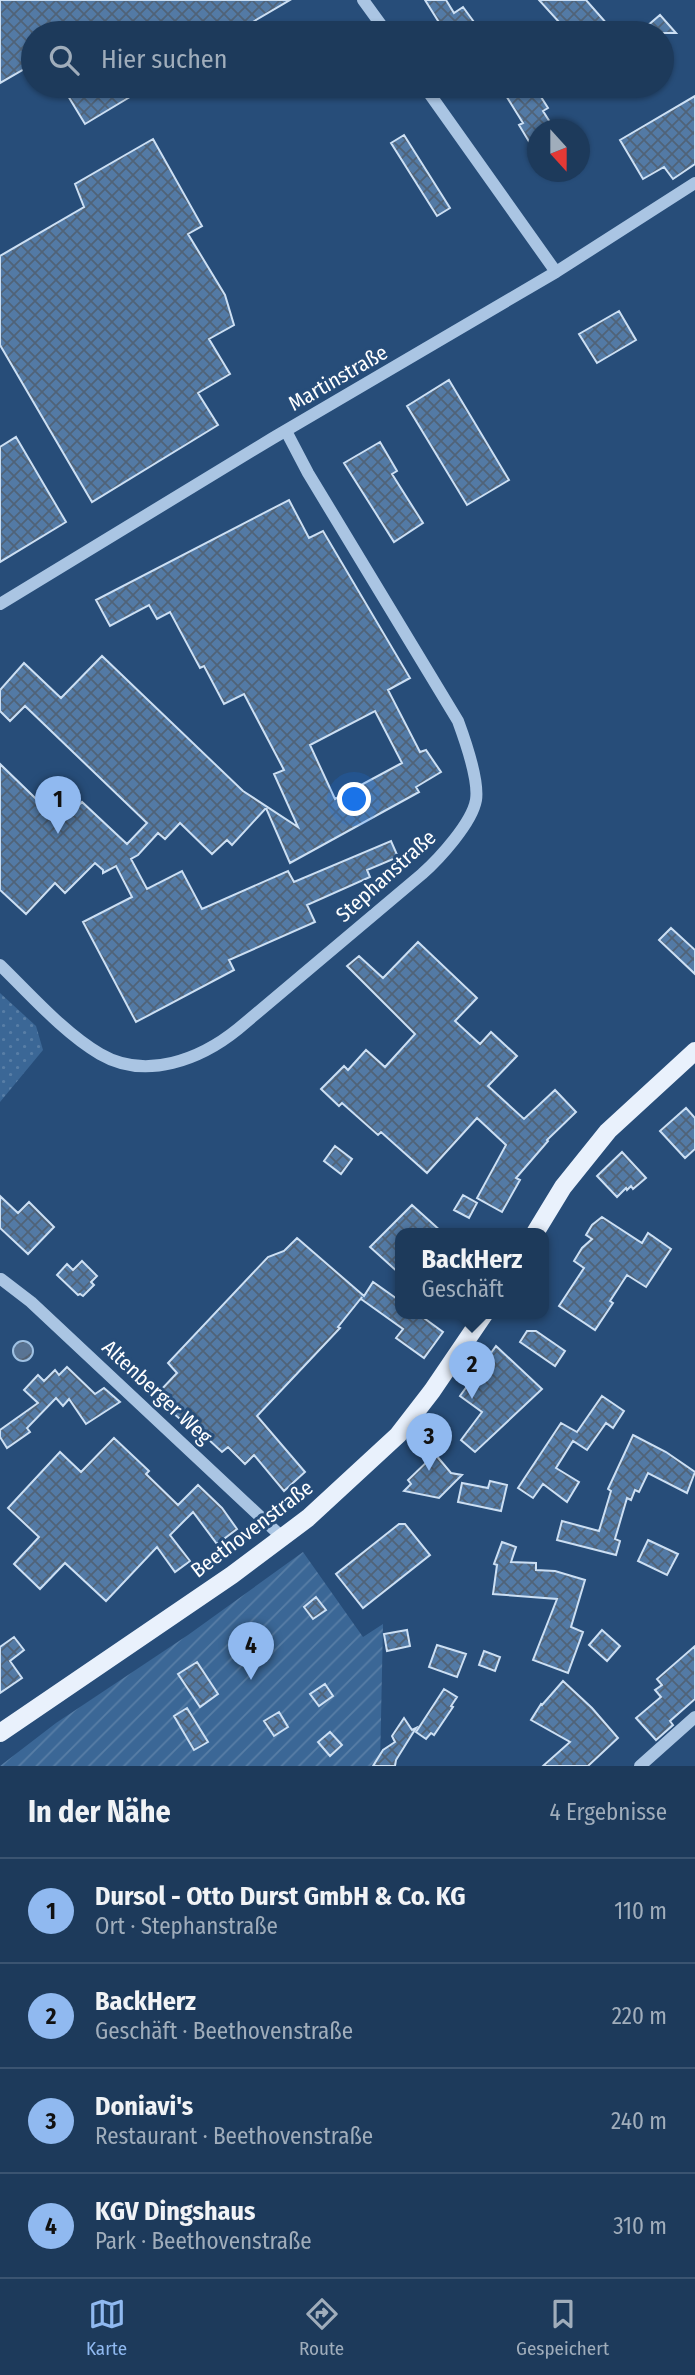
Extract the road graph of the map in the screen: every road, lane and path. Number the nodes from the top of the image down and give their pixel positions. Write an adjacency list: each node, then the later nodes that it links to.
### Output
1 (363, 0): 2 (street)
2 (378, 21)
3 (433, 98): 5 (street)
4 (695, 183): 5 (street, Martinstraße)
5 (556, 272): 6 (street, Martinstraße)
6 (286, 431): 7 (street, Martinstraße); 8 (street, Stephanstraße)
7 (0, 604)
8 (0, 965)
9 (695, 1051): 10 (main road)
10 (538, 1228)
11 (1, 1279): 13 (street, Altenberger Weg)
12 (481, 1319): 13 (main road, Beethovenstraße)
13 (283, 1538): 15 (main road, Beethovenstraße)
14 (695, 1717): 16 (street)
15 (0, 1733)
16 (640, 1766)

